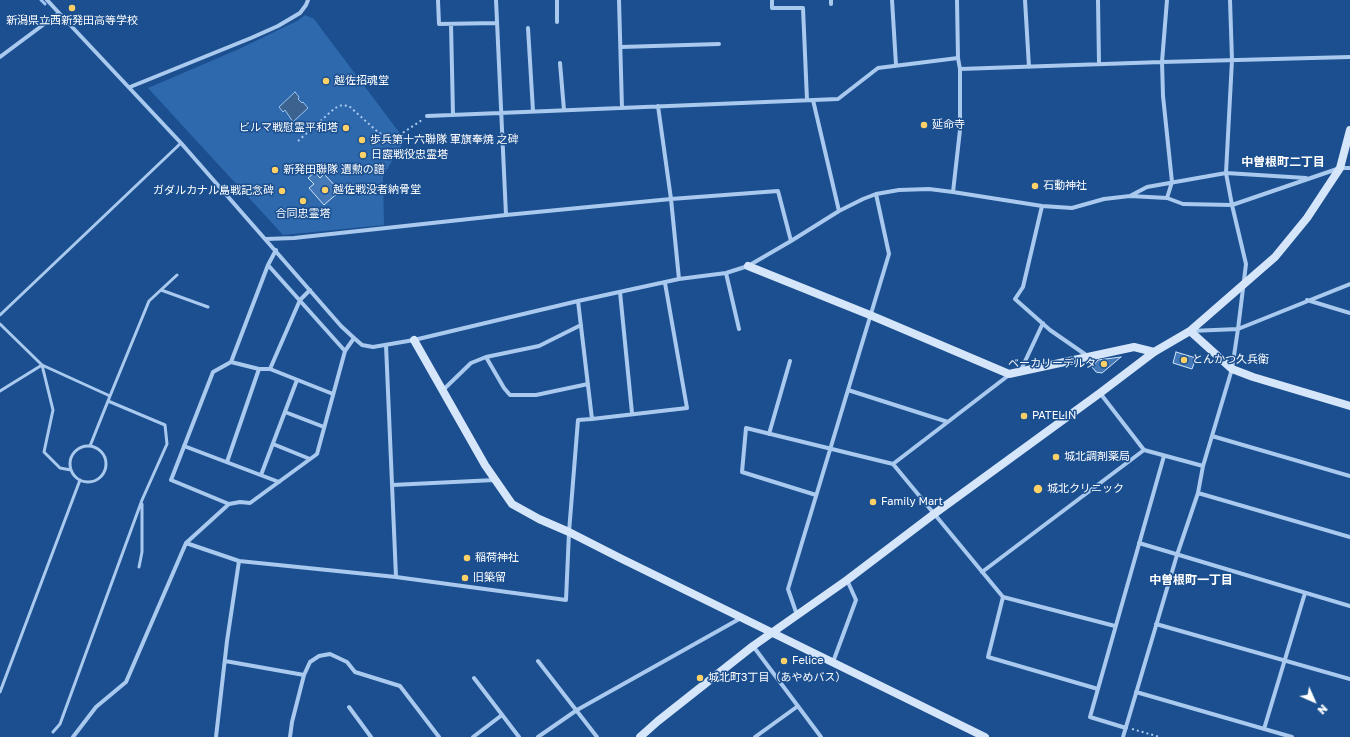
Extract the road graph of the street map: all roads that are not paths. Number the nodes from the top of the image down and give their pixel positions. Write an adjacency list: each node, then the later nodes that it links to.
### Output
1 (47, 0): 14 (street)
2 (308, 0): 31 (street)
3 (438, 0): 17 (street)
4 (496, 0): 16 (street)
5 (557, 0): 15 (street)
6 (619, 0): 20 (street)
7 (772, 0): 32 (street)
8 (892, 0): 28 (street)
9 (957, 0): 23 (street)
10 (1025, 0): 29 (street)
11 (1098, 0): 27 (street)
12 (1167, 0): 25 (street)
13 (1230, 0): 24 (street)
14 (59, 13): 21 (street); 31 (street)
15 (557, 22)
16 (498, 23): 17 (street); 38 (street)
17 (451, 24): 39 (street)
18 (528, 28): 37 (street)
19 (718, 44): 20 (street)
20 (620, 47): 35 (street)
21 (0, 57)
22 (1350, 57): 24 (street)
23 (958, 58): 28 (street); 30 (street)
24 (1232, 60): 25 (street); 45 (street)
25 (1162, 62): 27 (street); 47 (street)
26 (560, 63): 36 (street)
27 (1099, 64): 29 (street)
28 (896, 65): 33 (street)
29 (1029, 67): 30 (street)
30 (960, 69): 48 (street)
31 (130, 87): 42 (street)
32 (806, 100): 33 (street); 34 (street)
33 (813, 100): 55 (street)
34 (658, 106): 35 (street); 52 (street)
35 (622, 108): 36 (street)
36 (564, 110): 37 (street)
37 (533, 111): 38 (street)
38 (501, 112): 39 (street); 56 (street)
39 (453, 115): 40 (street)
40 (428, 116)
41 (1350, 130): 43 (street)
42 (182, 143): 57 (street); 77 (lane)
43 (1340, 168): 44 (street); 46 (street); 67 (street)
44 (1350, 168)
45 (1226, 173): 46 (street); 47 (street); 53 (street)
46 (1309, 178): 53 (street)
47 (1172, 182): 50 (street); 51 (street)
48 (953, 192): 49 (street); 54 (street)
49 (876, 194): 55 (street); 76 (street)
50 (1130, 196): 51 (street); 54 (street)
51 (1167, 198): 53 (street)
52 (671, 199): 56 (street); 58 (street); 64 (street)
53 (1232, 205): 67 (street)
54 (1042, 206): 78 (street)
55 (839, 211): 58 (street)
56 (506, 215): 57 (street)
57 (266, 239): 59 (street)
58 (791, 241): 61 (street)
59 (276, 250): 60 (street); 69 (street)
60 (268, 265): 71 (street); 92 (street)
61 (748, 266): 62 (street); 76 (street)
62 (726, 272): 64 (street); 81 (street)
63 (177, 275): 68 (lane)
64 (679, 280): 65 (street)
65 (665, 282): 70 (street); 110 (street)
66 (1350, 284): 72 (street)
67 (1243, 285): 82 (street); 83 (street)
68 (161, 290): 74 (lane); 106 (lane)
69 (310, 290): 71 (street); 84 (street)
70 (620, 292): 73 (street); 110 (street)
71 (300, 300): 87 (street); 95 (street)
72 (1307, 300): 75 (street); 82 (street)
73 (578, 301): 80 (street); 85 (street)
74 (208, 307)
75 (1350, 313)
76 (870, 315): 98 (street); 101 (street)
77 (0, 316)
78 (1043, 323): 90 (street); 97 (street)
79 (0, 324): 93 (lane)
80 (581, 325): 89 (street); 100 (street)
81 (739, 329)
82 (1238, 329): 83 (street); 96 (street)
83 (1190, 331): 88 (street); 96 (street)
84 (354, 338): 86 (street); 87 (street)
85 (414, 340): 86 (street); 103 (street)
86 (386, 345): 132 (street)
87 (345, 351): 105 (street)
88 (1154, 352): 90 (street); 104 (street)
89 (486, 357): 100 (street); 103 (street)
90 (1089, 357): 97 (street)
91 (790, 361): 114 (street)
92 (231, 362): 94 (street); 118 (street)
93 (42, 365): 102 (lane); 106 (lane); 126 (lane)
94 (259, 369): 95 (street); 123 (street)
95 (270, 369): 99 (street)
96 (1232, 369): 108 (street); 115 (street)
97 (1020, 372): 98 (street)
98 (1010, 374): 112 (street)
99 (297, 380): 105 (street); 109 (street)
100 (588, 384): 111 (street)
101 (848, 390): 112 (street); 119 (street)
102 (0, 391)
103 (442, 391): 130 (street)
104 (1100, 393): 120 (street); 137 (street)
105 (333, 394): 113 (street)
106 (110, 396): 107 (lane)
107 (108, 401): 117 (lane); 135 (lane)
108 (1350, 406)
109 (285, 412): 113 (street); 116 (street)
110 (632, 413): 111 (street)
111 (592, 418): 138 (street)
112 (948, 422): 124 (street)
113 (324, 427): 122 (street)
114 (769, 434): 119 (street); 134 (street)
115 (1212, 436): 125 (street); 128 (street)
116 (273, 444): 122 (street); 127 (street)
117 (90, 446): 126 (lane); 129 (lane)
118 (184, 446): 123 (street); 136 (street)
119 (830, 449): 124 (street); 134 (street)
120 (1144, 450): 121 (street); 145 (street)
121 (1164, 456): 125 (street); 140 (street)
122 (310, 459): 131 (street)
123 (227, 462): 127 (street)
124 (893, 464): 137 (street)
125 (1203, 466): 133 (street)
126 (71, 470): 129 (lane)
127 (261, 475): 131 (street)
128 (1350, 476)
129 (80, 480): 165 (lane)
130 (495, 480): 132 (street); 138 (street)
131 (279, 482): 136 (street)
132 (392, 485): 146 (street)
133 (1198, 493): 139 (street); 142 (street)
134 (816, 495): 151 (street)
135 (142, 500): 144 (lane); 173 (lane)
136 (229, 504): 141 (street)
137 (934, 514): 145 (street); 147 (street)
138 (569, 532): 146 (street); 152 (street)
139 (1350, 537)
140 (1139, 542): 142 (street); 154 (street)
141 (186, 543): 143 (street); 174 (street)
142 (1177, 555): 148 (street); 153 (street)
143 (239, 561): 146 (street); 159 (street)
144 (139, 567)
145 (982, 572): 149 (street)
146 (396, 577)
147 (847, 580): 151 (street); 160 (street)
148 (1304, 593): 150 (street); 158 (street)
149 (1003, 597): 154 (street); 164 (street)
150 (1350, 606)
151 (797, 616): 155 (street)
152 (741, 617): 155 (street); 169 (street)
153 (1156, 624): 158 (street); 166 (street)
154 (1115, 626): 164 (street)
155 (771, 633): 156 (street); 160 (street)
156 (752, 646): 167 (street); 183 (street)
157 (538, 661): 169 (street)
158 (1285, 661): 163 (street); 172 (street)
159 (225, 662): 161 (street); 175 (street)
160 (833, 663): 186 (street)
161 (304, 675): 176 (street); 178 (street)
162 (474, 678): 170 (street)
163 (1350, 679)
164 (1098, 689): 171 (street)
165 (0, 692)
166 (1136, 692): 171 (street); 172 (street)
167 (798, 706): 184 (street); 185 (street)
168 (349, 707): 177 (street)
169 (577, 710): 181 (street); 182 (street)
170 (502, 715): 179 (street); 180 (street)
171 (1126, 728): 187 (street)
172 (1264, 729): 188 (street)
173 (53, 732)
174 (73, 737)
175 (216, 737)
176 (290, 737)
177 (371, 737)
178 (439, 737)
179 (473, 737)
180 (518, 737)
181 (538, 737)
182 (597, 737)
183 (640, 737)
184 (754, 737)
185 (821, 737)
186 (985, 737)
187 (1123, 737)
188 (1292, 737)

